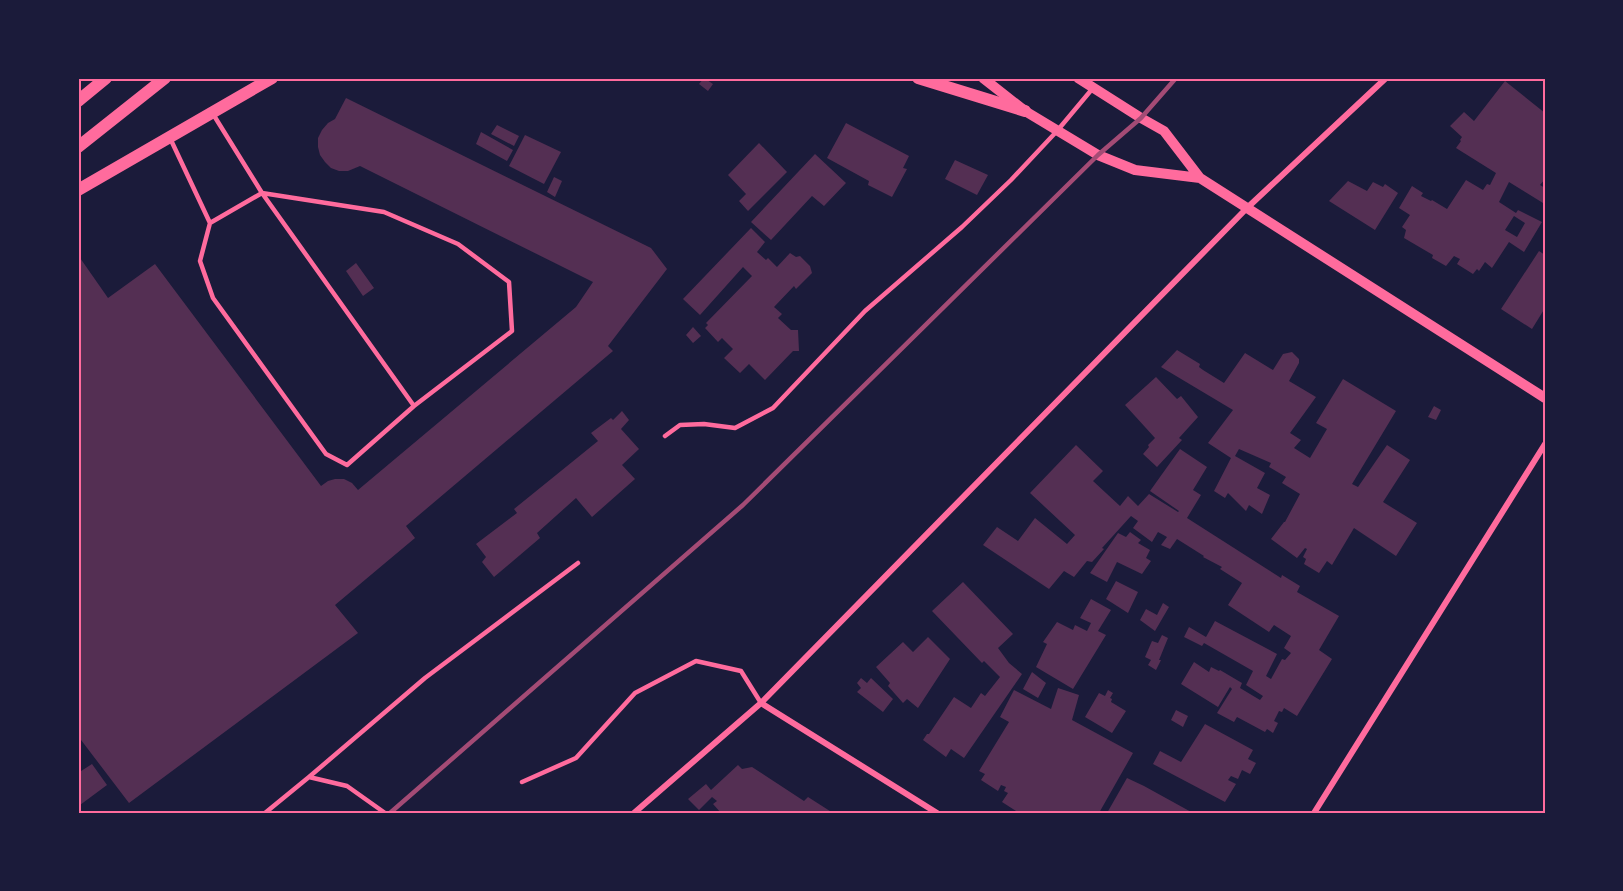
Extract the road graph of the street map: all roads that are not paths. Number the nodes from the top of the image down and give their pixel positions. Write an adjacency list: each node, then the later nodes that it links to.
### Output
1 (106, 78): 9 (main road)
2 (165, 78): 14 (main road)
3 (272, 78): 11 (main road)
4 (918, 78): 10 (main road)
5 (982, 78): 10 (street)
6 (1078, 78): 8 (street)
7 (1386, 78): 18 (street)
8 (1093, 88): 12 (lane); 15 (street)
9 (78, 100)
10 (1025, 111): 12 (street)
11 (212, 113): 13 (main road); 17 (lane)
12 (1057, 131): 15 (street); 22 (lane)
13 (169, 138): 16 (main road); 19 (lane)
14 (78, 147)
15 (1200, 178): 18 (street)
16 (78, 190)
17 (262, 193): 19 (lane); 21 (lane); 21 (lane)
18 (1247, 208): 20 (street); 25 (street)
19 (210, 223): 21 (lane)
20 (1545, 398)
21 (414, 406)
22 (664, 436)
23 (1545, 444): 32 (street)
24 (578, 563): 26 (lane)
25 (761, 703): 27 (lane); 30 (street); 31 (street)
26 (309, 777): 28 (lane); 29 (lane)
27 (522, 782)
28 (265, 813)
29 (385, 813)
30 (634, 813)
31 (937, 813)
32 (1314, 813)

